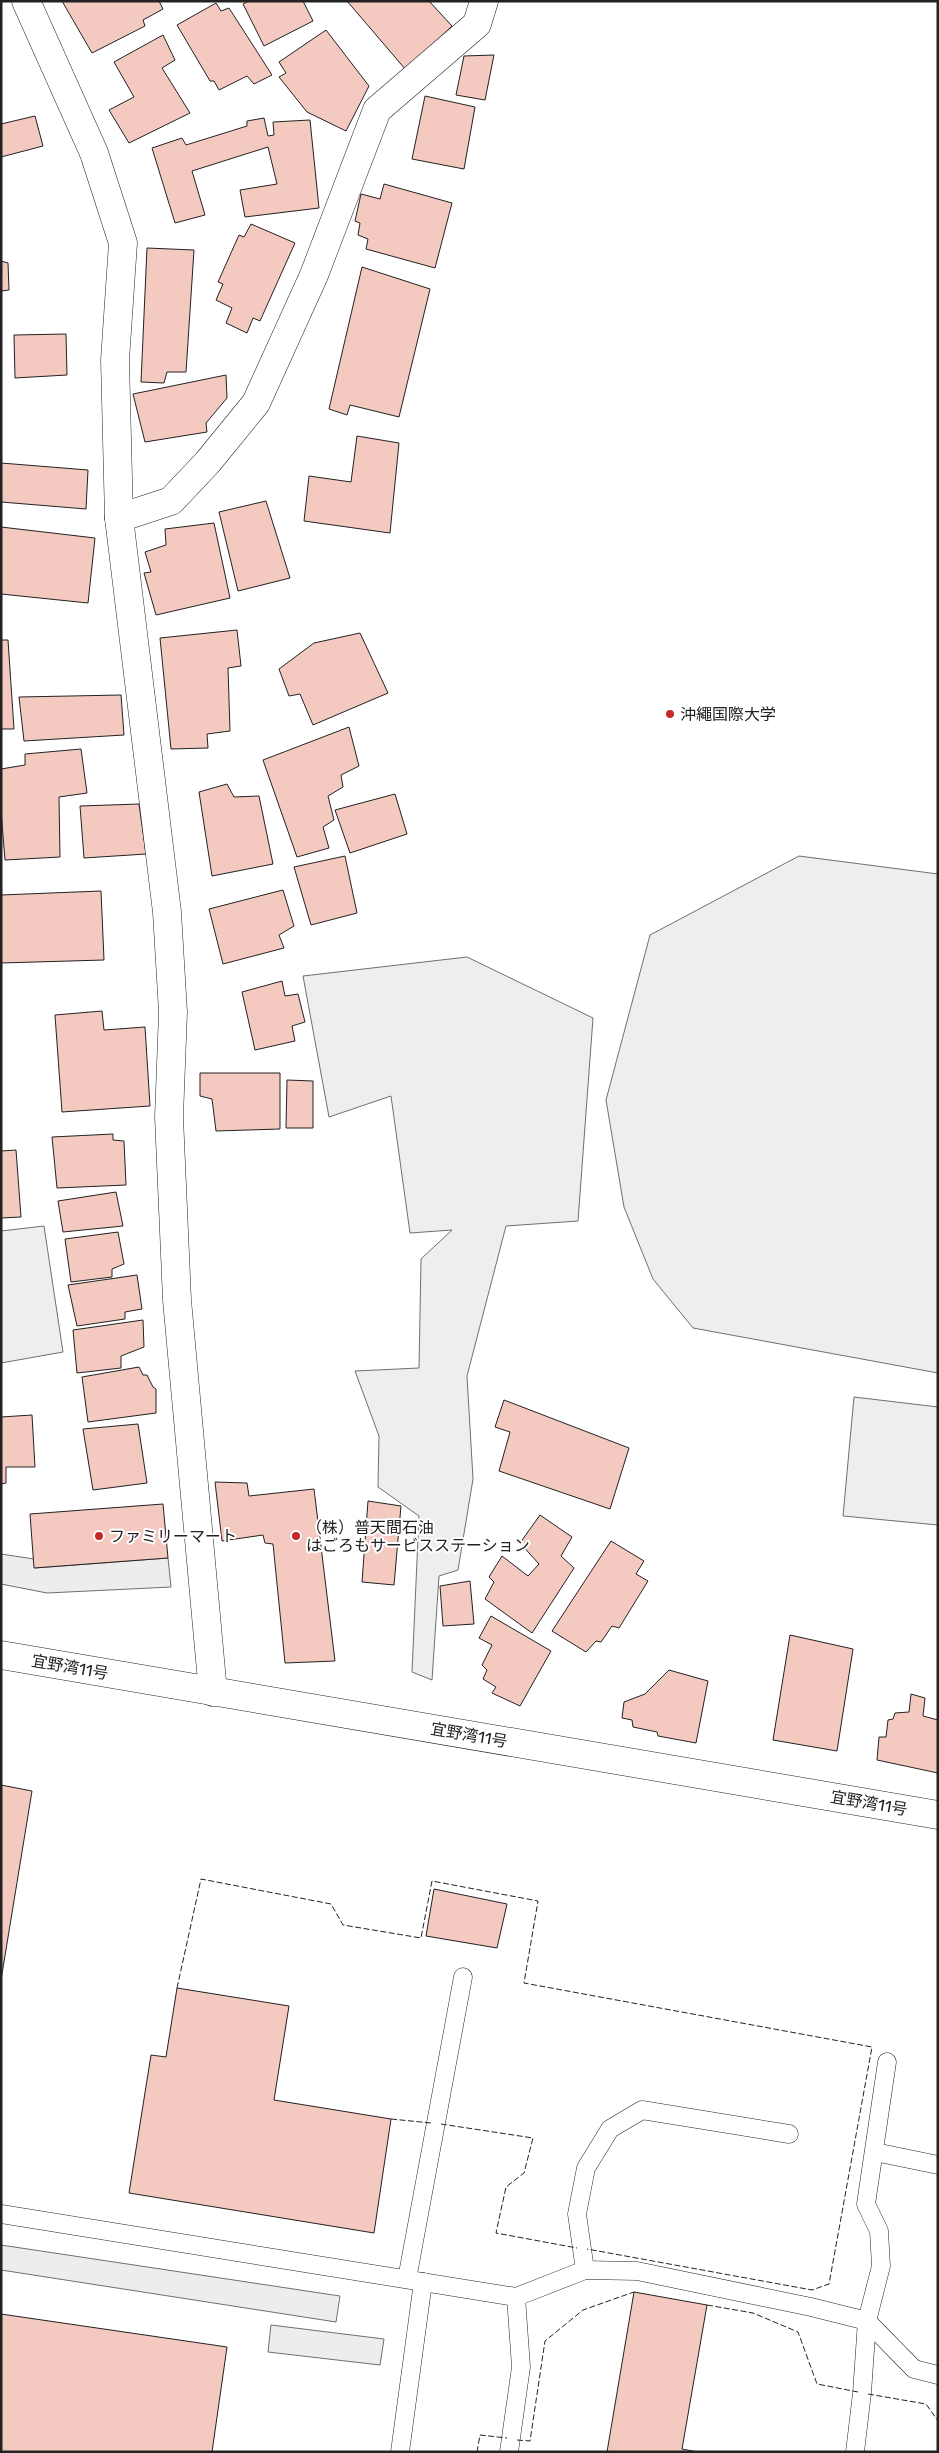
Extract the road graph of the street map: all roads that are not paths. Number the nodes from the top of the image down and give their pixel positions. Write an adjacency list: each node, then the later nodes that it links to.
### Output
1 (26, 1): 3 (street)
2 (484, 1): 3 (street)
3 (119, 518): 5 (street)
4 (1, 1656): 5 (street, 宜野湾11号)
5 (213, 1692): 6 (street, 宜野湾11号)
6 (938, 1815)
7 (463, 1978): 14 (lane)
8 (887, 2062): 10 (lane)
9 (789, 2134): 13 (lane)
10 (875, 2152): 11 (lane); 16 (lane)
11 (938, 2165)
12 (1, 2214): 14 (lane)
13 (585, 2270): 15 (lane); 16 (lane)
14 (415, 2280): 15 (lane); 18 (lane)
15 (516, 2297): 19 (lane)
16 (867, 2321): 17 (lane); 20 (lane)
17 (938, 2376)
18 (400, 2452)
19 (509, 2452)
20 (856, 2452)

